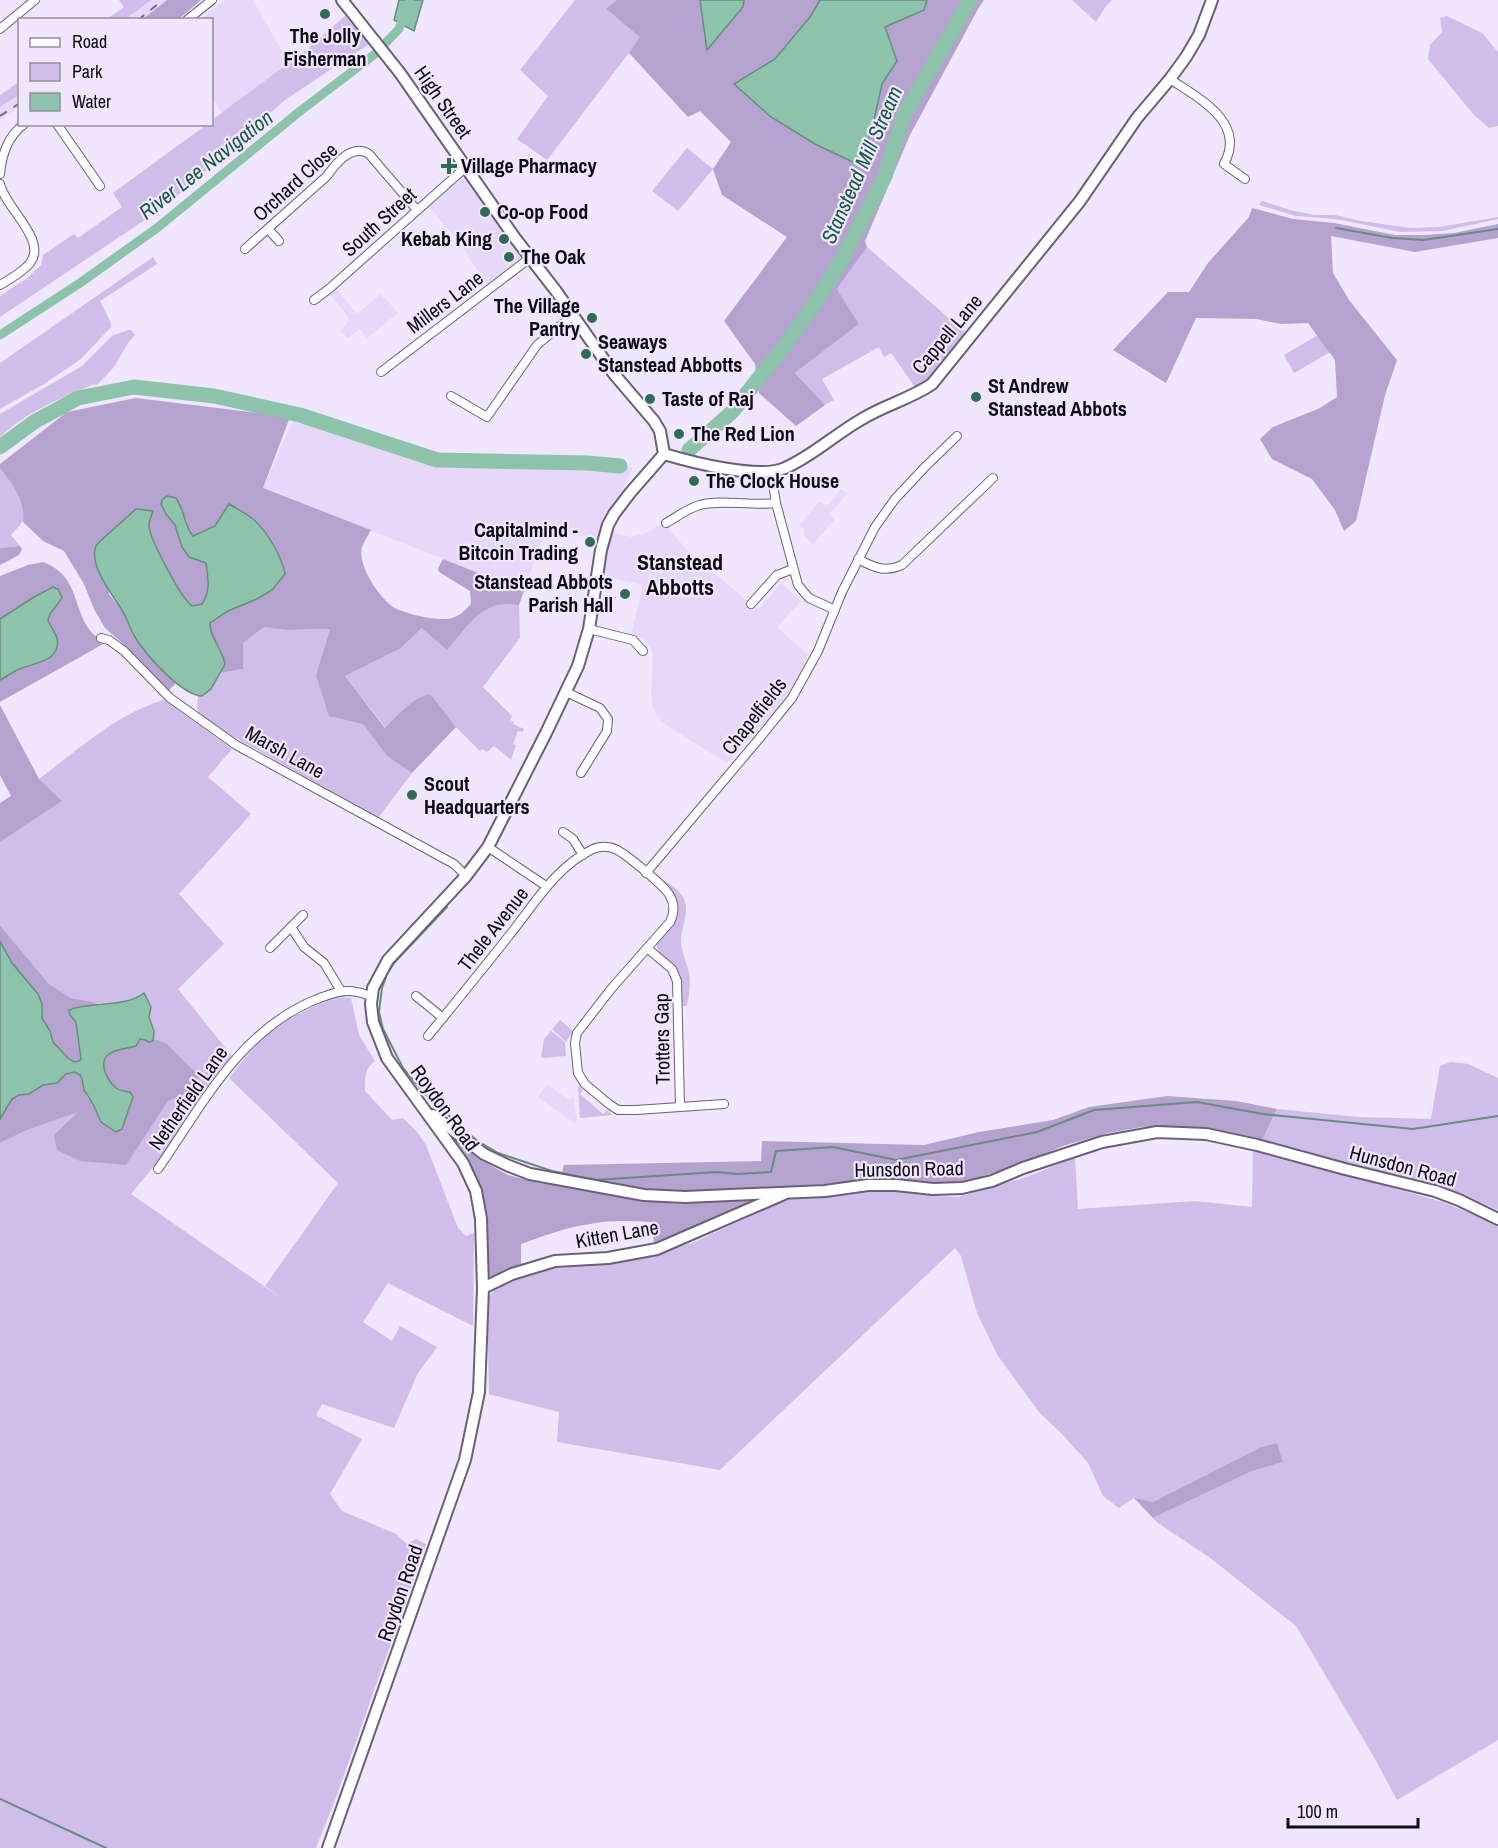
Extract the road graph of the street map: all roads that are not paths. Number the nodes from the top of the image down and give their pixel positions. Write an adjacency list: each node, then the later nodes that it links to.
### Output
1 (35, 0): 6 (street)
2 (212, 0): 5 (street)
3 (342, 0): 10 (main road, High Street)
4 (1212, 0): 7 (main road, Cappell Lane)
5 (190, 18)
6 (1, 28)
7 (1170, 79): 12 (street); 27 (main road, Cappell Lane)
8 (22, 126): 11 (street)
9 (58, 126): 14 (street)
10 (466, 167): 15 (street, South Street); 19 (main road, High Street)
11 (0, 174)
12 (1245, 179)
13 (0, 184): 20 (street)
14 (100, 186)
15 (417, 210): 16 (street, Orchard Close); 21 (street, South Street)
16 (268, 229): 17 (street); 18 (street, Orchard Close)
17 (279, 242)
18 (245, 249)
19 (530, 258): 22 (main road, High Street); 23 (street, Millers Lane)
20 (0, 285)
21 (314, 300)
22 (573, 315): 24 (street); 26 (main road, High Street)
23 (381, 372)
24 (451, 396)
25 (957, 436): 31 (street, Chapelfields)
26 (664, 454): 27 (main road, Cappell Lane); 35 (main road)
27 (771, 471): 29 (street)
28 (993, 478): 31 (street)
29 (776, 503): 30 (street); 32 (street)
30 (666, 523)
31 (858, 559): 34 (street, Chapelfields)
32 (793, 568): 33 (street); 34 (street)
33 (751, 604)
34 (835, 610): 43 (street, Chapelfields)
35 (589, 629): 37 (street); 38 (main road)
36 (101, 638): 44 (street, Marsh Lane)
37 (642, 651)
38 (566, 693): 39 (street); 41 (main road)
39 (581, 773)
40 (563, 832): 42 (street)
41 (488, 847): 44 (main road); 45 (street, Thele Avenue)
42 (583, 855): 43 (street); 45 (street)
43 (646, 873): 49 (street)
44 (466, 876): 51 (main road)
45 (546, 886): 53 (street, Thele Avenue)
46 (303, 915): 47 (street)
47 (291, 927): 48 (street); 50 (street)
48 (270, 948)
49 (647, 948): 56 (street, Trotters Gap); 56 (street)
50 (341, 991): 51 (street, Netherfield Lane); 58 (street, Netherfield Lane)
51 (371, 996): 57 (main road, Roydon Road)
52 (416, 996): 53 (street)
53 (443, 1018): 54 (street, Thele Avenue)
54 (428, 1036)
55 (724, 1104): 56 (street)
56 (680, 1106)
57 (427, 1113): 59 (main road, Hunsdon Road); 61 (main road, Roydon Road)
58 (158, 1169)
59 (787, 1193): 60 (main road, Hunsdon Road); 61 (main road, Kitten Lane)
60 (1498, 1219)
61 (483, 1288): 62 (main road, Roydon Road)
62 (328, 1848)

